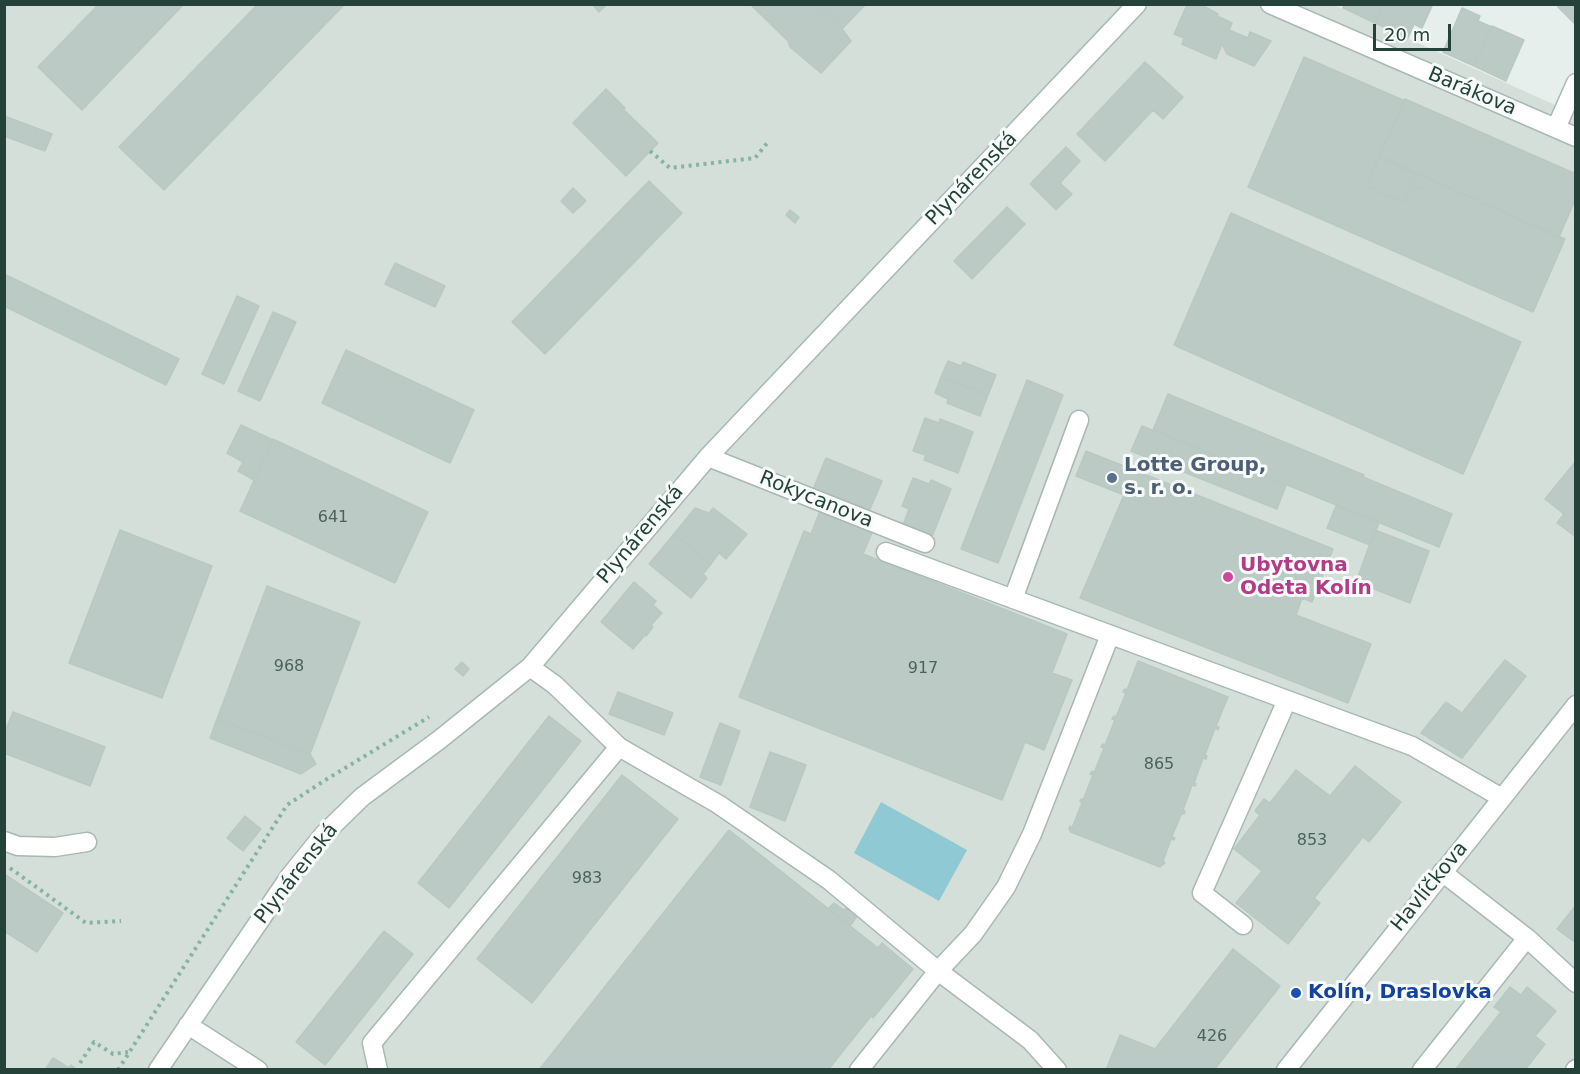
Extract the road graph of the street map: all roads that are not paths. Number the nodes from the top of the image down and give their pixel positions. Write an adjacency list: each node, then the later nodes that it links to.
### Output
1 (1137, 4): 7 (street, Plynárenská)
2 (1270, 4): 4 (street, Barákova)
3 (1575, 83): 4 (street)
4 (1556, 128): 5 (street, Barákova)
5 (1575, 137)
6 (1079, 420): 10 (street)
7 (708, 457): 8 (street, Rokycanova); 12 (street, Plynárenská)
8 (925, 543)
9 (886, 552): 10 (street)
10 (1013, 599): 11 (street)
11 (1110, 635): 13 (street); 22 (street)
12 (530, 667): 15 (street); 24 (street, Plynárenská)
13 (1287, 700): 16 (street); 20 (street)
14 (1575, 705): 16 (street, Havlíčkova)
15 (620, 747): 22 (street); 27 (street)
16 (1502, 798): 19 (street, Havlíčkova)
17 (4, 841): 18 (street)
18 (87, 842)
19 (1442, 872): 21 (street); 30 (street, Havlíčkova)
20 (1243, 926)
21 (1527, 938): 23 (street); 31 (street)
22 (938, 971): 28 (street); 29 (street)
23 (1575, 983)
24 (188, 1025): 25 (street, Plynárenská); 26 (street)
25 (158, 1070)
26 (258, 1070)
27 (378, 1070)
28 (859, 1070)
29 (1057, 1070)
30 (1286, 1070)
31 (1422, 1070)

